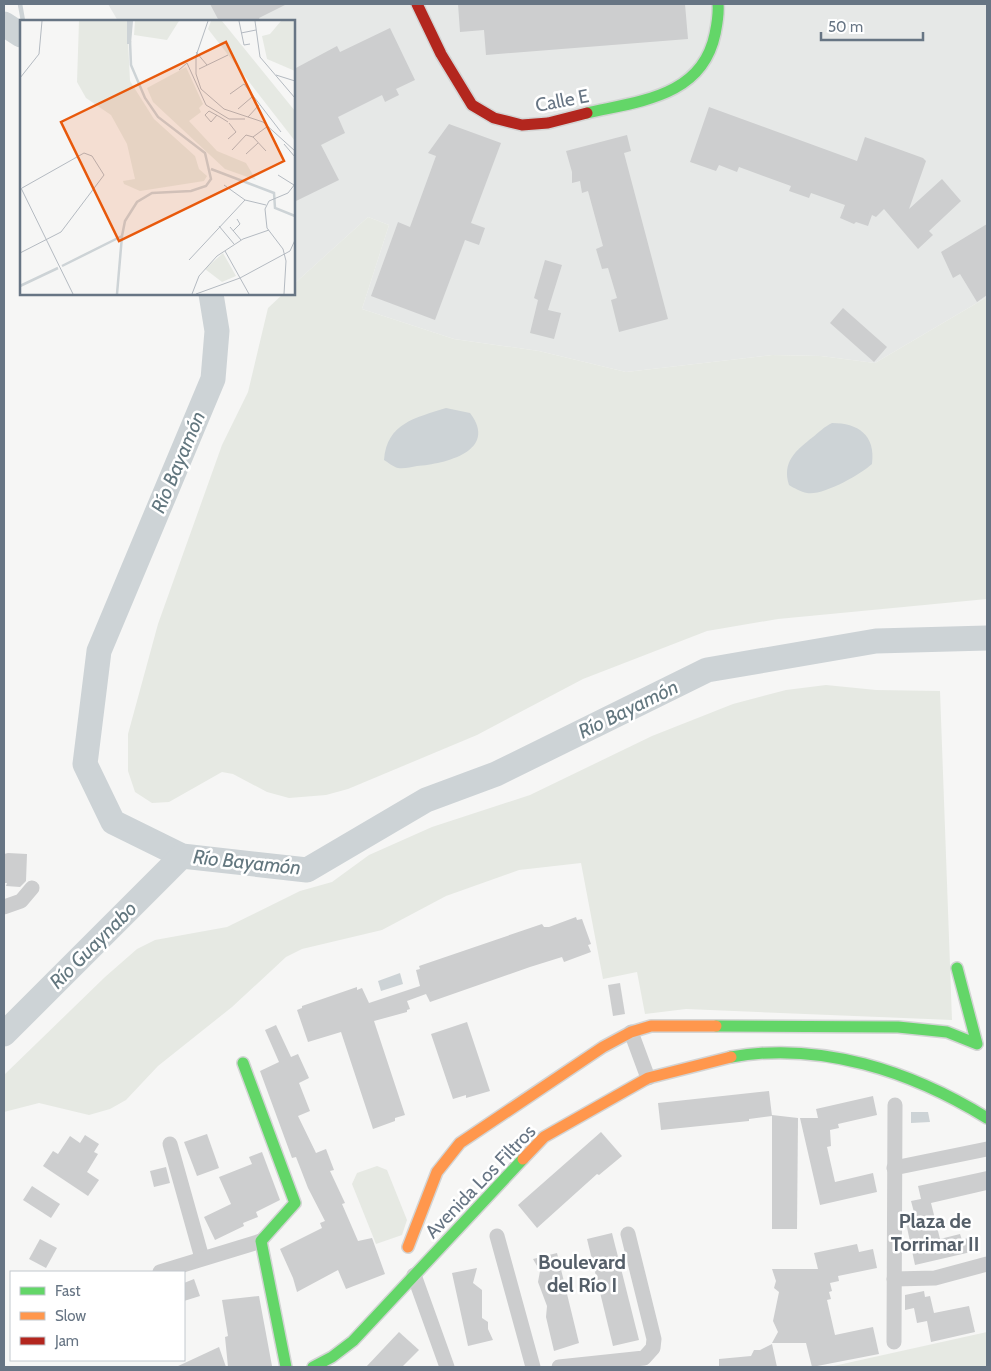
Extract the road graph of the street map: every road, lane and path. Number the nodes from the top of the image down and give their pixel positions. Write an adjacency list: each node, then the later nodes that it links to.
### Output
1 (417, 4): 2 (street, Calle E)
2 (718, 4)
3 (32, 888): 4 (street)
4 (4, 907)
5 (957, 968): 6 (street)
6 (631, 1032): 8 (street); 17 (street)
7 (243, 1063): 16 (street)
8 (648, 1078): 10 (street, Avenida Los Filtros); 21 (street, Avenida Los Filtros)
9 (894, 1105): 13 (street)
10 (987, 1118)
11 (170, 1144): 18 (street)
12 (987, 1149): 13 (street)
13 (894, 1168): 22 (street)
14 (628, 1234): 28 (street)
15 (497, 1236): 27 (street)
16 (261, 1241): 18 (street); 24 (street)
17 (408, 1247)
18 (202, 1258): 20 (street)
19 (987, 1264): 22 (street)
20 (163, 1271)
21 (414, 1275): 25 (street, Avenida Los Filtros); 26 (street)
22 (894, 1279): 23 (street)
23 (894, 1342)
24 (286, 1367)
25 (313, 1367)
26 (447, 1367)
27 (534, 1367)
28 (558, 1367)

